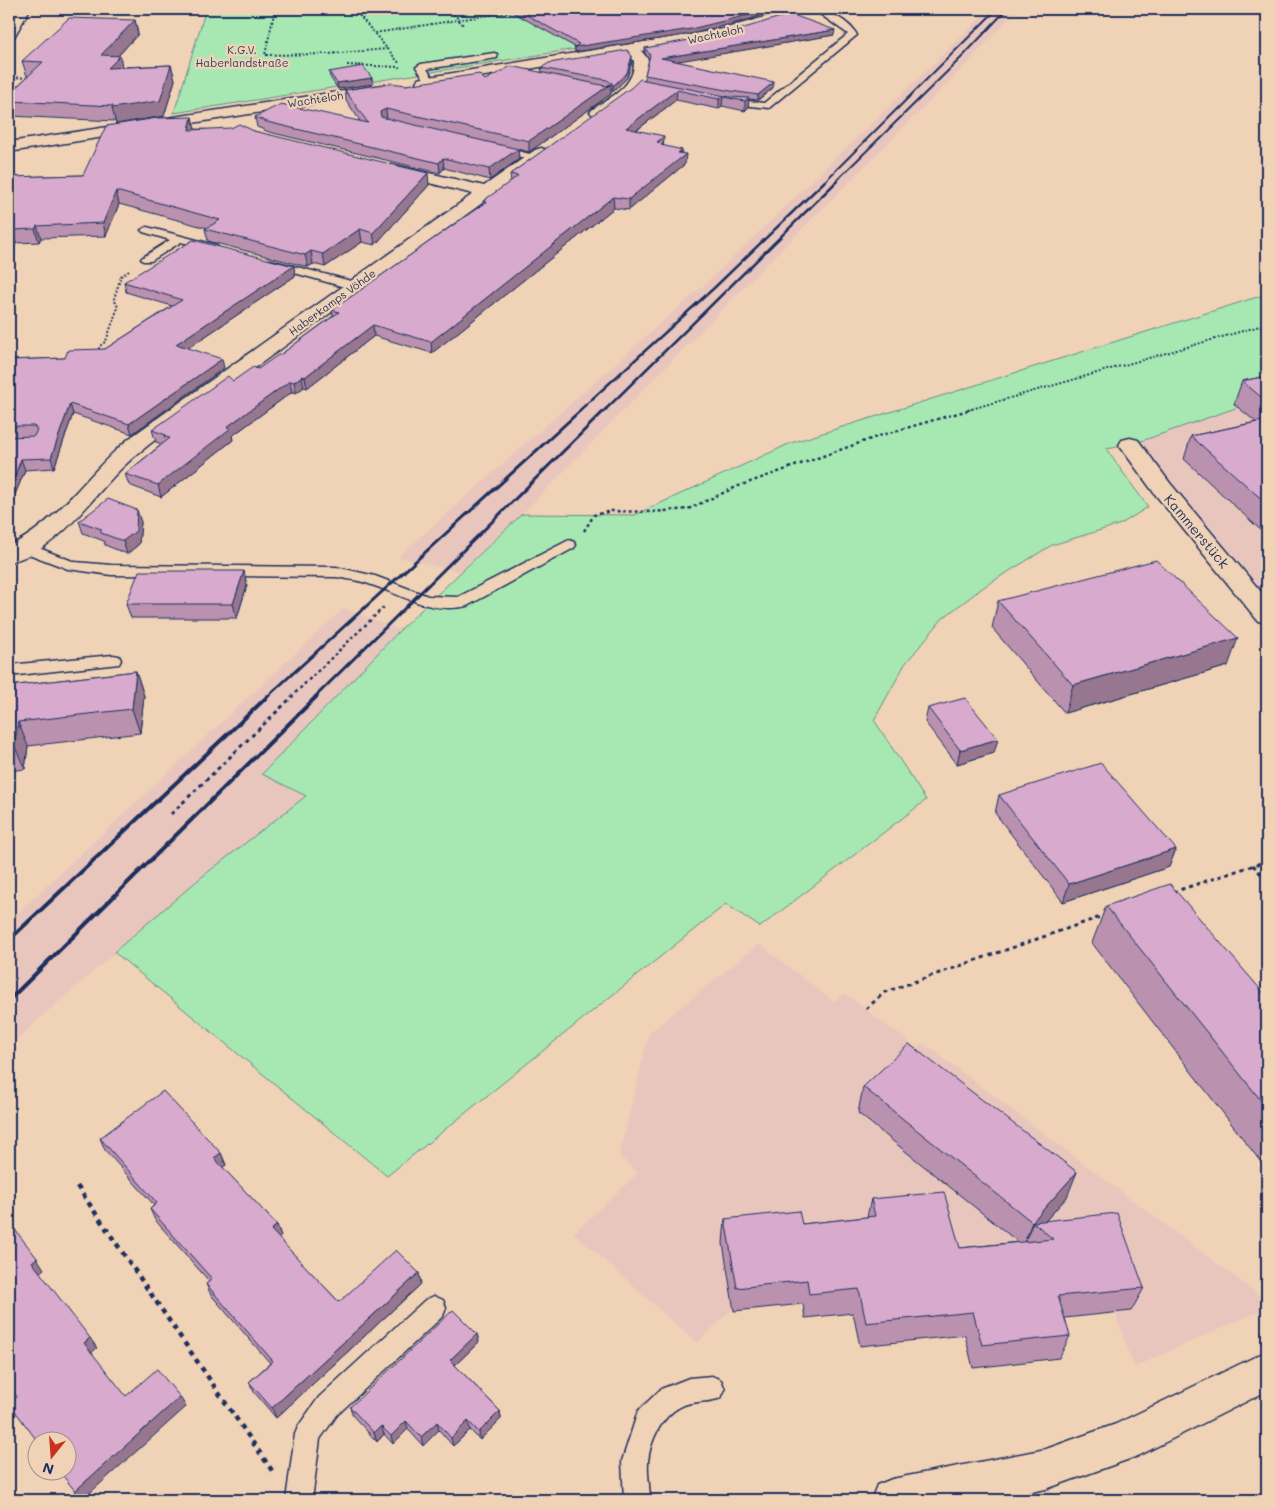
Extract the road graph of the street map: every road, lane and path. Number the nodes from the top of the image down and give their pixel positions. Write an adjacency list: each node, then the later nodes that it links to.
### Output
1 (275, 9): 14 (path)
2 (354, 9): 11 (path)
3 (446, 9): 8 (path)
4 (796, 9): 15 (street, Wachteloh)
5 (817, 9): 23 (lane)
6 (520, 10): 8 (path)
7 (17, 14): 13 (street)
8 (459, 20): 9 (path); 10 (path)
9 (415, 26): 11 (path); 12 (path)
10 (464, 26)
11 (375, 32): 14 (path)
12 (420, 32)
13 (9, 34)
14 (387, 49): 17 (path)
15 (632, 50): 18 (street, Wachteloh); 25 (street)
16 (494, 56): 22 (lane)
17 (347, 65)
18 (520, 67): 19 (lane); 22 (street, Wachteloh)
19 (532, 76)
20 (9, 77): 21 (path)
21 (38, 78)
22 (430, 81): 24 (street, Wachteloh)
23 (720, 100)
24 (214, 116): 26 (street); 28 (street, Wachteloh)
25 (583, 123)
26 (237, 128)
27 (555, 143): 30 (street, Haberkamps Vöhde)
28 (9, 147)
29 (489, 147): 30 (lane)
30 (535, 158): 32 (street, Haberkamps Vöhde)
31 (374, 165): 32 (street)
32 (487, 192): 38 (street, Haberkamps Vöhde)
33 (147, 230): 34 (lane)
34 (179, 239): 35 (lane); 36 (lane)
35 (226, 251)
36 (147, 259): 40 (path)
37 (262, 261): 38 (lane)
38 (355, 286): 43 (street, Haberkamps Vöhde)
39 (1267, 324): 42 (path)
40 (95, 359)
41 (1130, 445): 44 (street, Kammerstück)
42 (569, 545): 43 (lane)
43 (17, 551)
44 (1267, 614)
45 (374, 617): 48 (path)
46 (113, 660): 47 (lane)
47 (9, 671)
48 (171, 814)
49 (1267, 861): 50 (path)
50 (1253, 866): 51 (path); 52 (path)
51 (1267, 881)
52 (1166, 894)
53 (1110, 914): 54 (path)
54 (866, 1010)
55 (77, 1186): 59 (path)
56 (434, 1308): 60 (lane)
57 (1267, 1370): 62 (street)
58 (712, 1389): 61 (lane)
59 (275, 1474)
60 (300, 1500)
61 (637, 1500)
62 (892, 1500)

